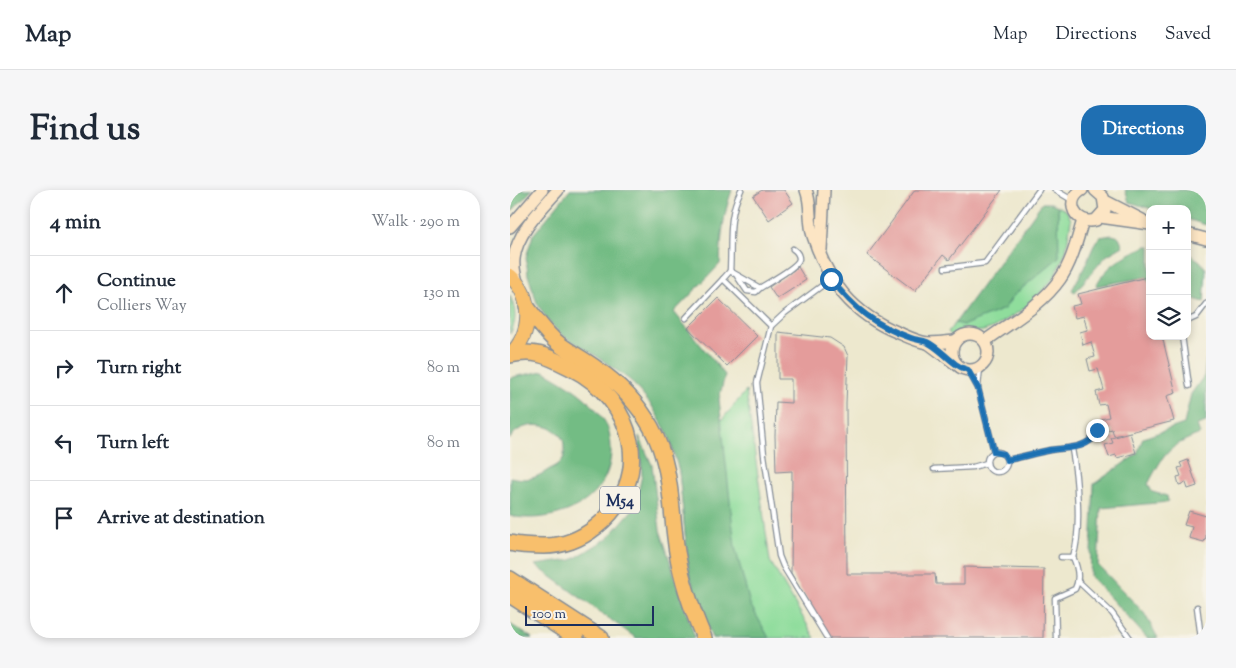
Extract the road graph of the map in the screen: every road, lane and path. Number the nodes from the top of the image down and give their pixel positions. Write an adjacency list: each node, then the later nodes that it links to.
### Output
1 (542, 190): 16 (street)
2 (558, 190): 24 (street)
3 (741, 190): 22 (lane)
4 (806, 190): 20 (street)
5 (824, 190): 20 (street)
6 (1040, 190): 21 (lane)
7 (1056, 190): 10 (lane)
8 (1082, 190): 10 (street)
9 (1095, 190): 11 (street)
10 (1073, 200): 13 (street)
11 (1105, 201): 12 (street); 14 (street)
12 (1100, 217): 13 (street); 15 (street)
13 (1082, 220): 35 (street)
14 (1146, 222)
15 (1146, 224)
16 (510, 227)
17 (1191, 235): 18 (street)
18 (1206, 239)
19 (793, 249): 27 (lane)
20 (821, 254): 26 (street)
21 (945, 268)
22 (730, 271): 23 (lane); 25 (lane)
23 (737, 275): 27 (lane); 27 (lane)
24 (513, 279): 29 (main road)
25 (723, 279): 30 (lane); 32 (lane)
26 (831, 279): 32 (lane); 36 (street)
27 (760, 288)
28 (1206, 304): 31 (lane)
29 (527, 307): 37 (main road); 58 (highway)
30 (686, 318)
31 (1191, 319)
32 (771, 326): 59 (lane)
33 (1183, 340): 41 (lane)
34 (955, 341): 35 (street); 36 (street); 38 (street)
35 (985, 341): 39 (street)
36 (928, 343): 38 (street)
37 (510, 355): 49 (highway, M54)
38 (956, 364): 40 (street)
39 (980, 367): 40 (street); 42 (lane)
40 (968, 370): 42 (lane)
41 (1190, 386)
42 (978, 388): 45 (lane)
43 (1097, 427): 44 (lane)
44 (1072, 449): 46 (lane); 51 (lane)
45 (994, 452): 46 (lane); 47 (lane)
46 (1007, 460): 47 (lane)
47 (987, 463): 48 (lane)
48 (934, 470)
49 (510, 542)
50 (1062, 557): 51 (lane)
51 (1074, 557): 53 (lane)
52 (510, 579): 57 (highway)
53 (1079, 582): 60 (lane); 61 (lane)
54 (510, 595): 56 (highway)
55 (1197, 607): 62 (lane)
56 (576, 638)
57 (601, 638)
58 (704, 638)
59 (827, 638)
60 (1056, 638)
61 (1130, 638)
62 (1201, 638)

